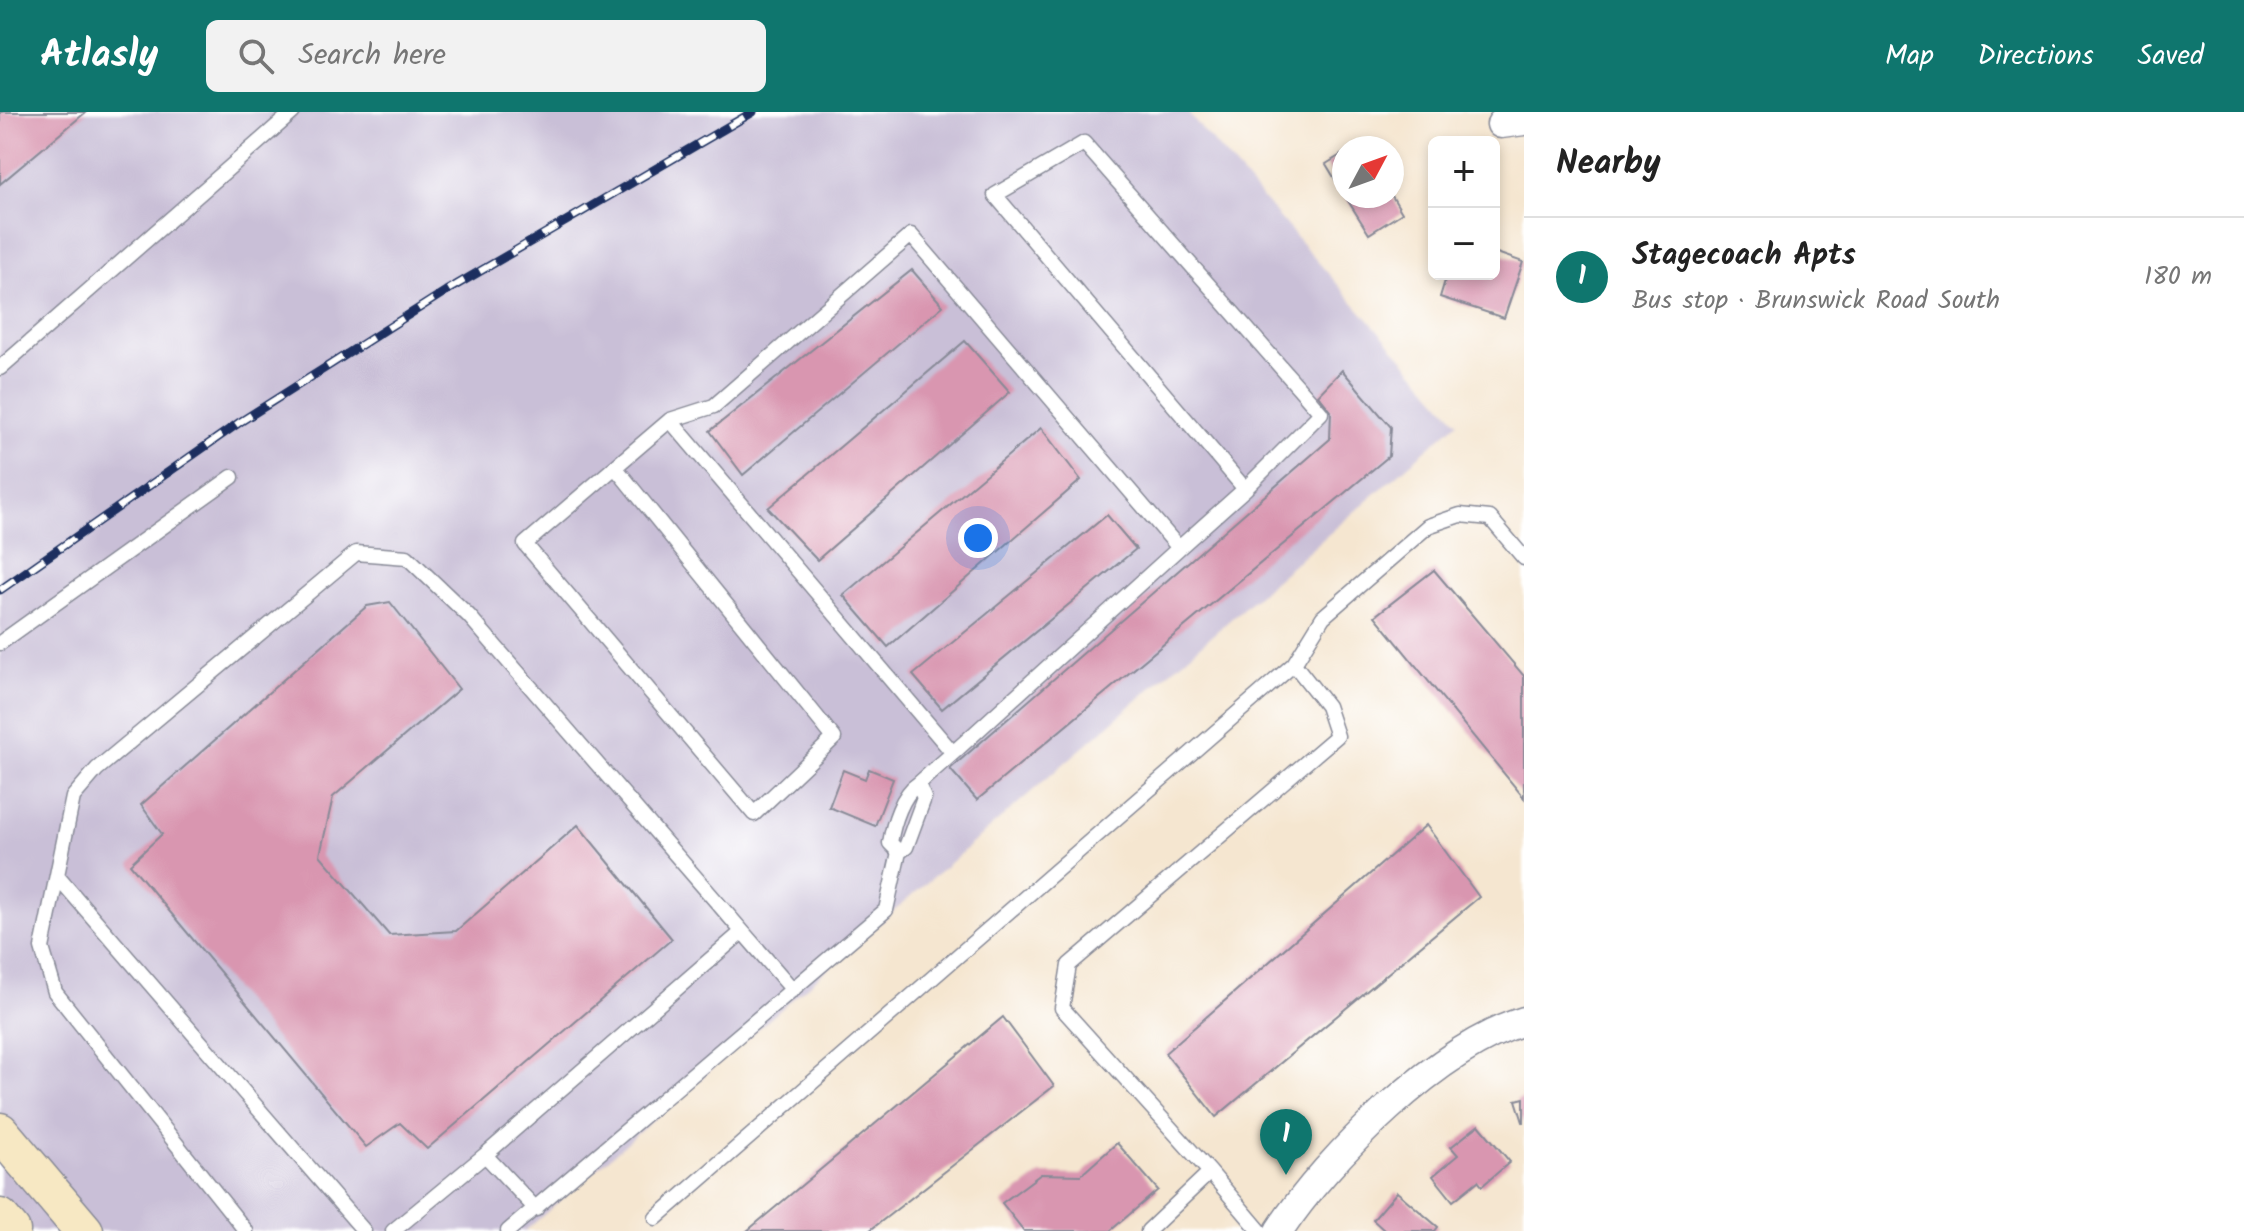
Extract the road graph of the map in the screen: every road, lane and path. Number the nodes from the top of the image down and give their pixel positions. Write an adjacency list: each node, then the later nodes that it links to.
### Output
1 (293, 112): 2 (lane)
2 (0, 368)
3 (670, 420): 4 (lane); 7 (lane); 11 (lane)
4 (615, 467): 4 (lane)
5 (232, 477): 9 (lane)
6 (1245, 489): 6 (lane); 7 (lane)
7 (1179, 548): 11 (lane)
8 (1524, 558): 10 (lane)
9 (0, 643)
10 (1294, 664): 18 (lane); 21 (lane)
11 (953, 753): 14 (lane)
12 (57, 876): 13 (lane); 24 (lane); 25 (lane)
13 (742, 932): 14 (lane); 17 (lane)
14 (793, 990): 19 (lane)
15 (1524, 1021): 30 (street)
16 (0, 1132): 23 (main road)
17 (485, 1155): 19 (lane); 26 (lane)
18 (1210, 1172): 28 (lane); 29 (lane)
19 (536, 1209): 27 (lane)
20 (0, 1218): 22 (main road)
21 (656, 1218)
22 (11, 1231)
23 (84, 1231)
24 (246, 1231)
25 (364, 1231)
26 (393, 1231)
27 (508, 1231)
28 (1148, 1231)
29 (1260, 1231)
30 (1279, 1231)

